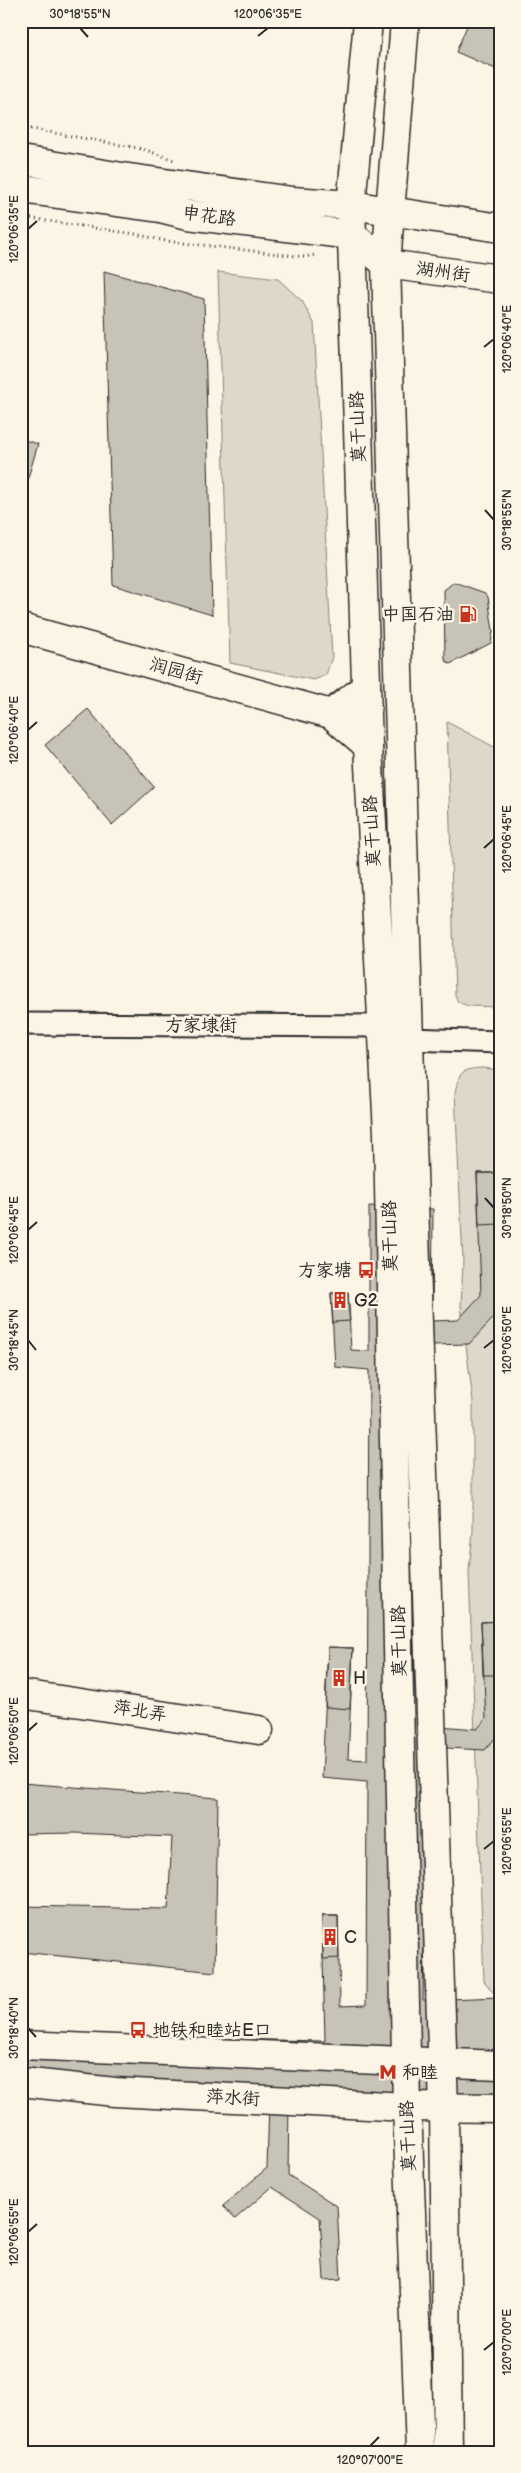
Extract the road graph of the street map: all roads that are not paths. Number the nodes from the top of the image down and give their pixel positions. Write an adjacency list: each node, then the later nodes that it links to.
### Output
1 (368, 21): 5 (main road, 莫干山路)
2 (405, 21): 6 (main road, 莫干山路)
3 (21, 160): 5 (main road, 申花路)
4 (21, 189): 8 (main road, 申花路)
5 (350, 205): 6 (main road, 申花路); 8 (main road, 莫干山路)
6 (389, 210): 7 (main road); 9 (main road, 莫干山路)
7 (500, 228)
8 (352, 242): 9 (main road); 12 (main road, 莫干山路)
9 (386, 264): 10 (main road, 湖州街); 17 (main road, 莫干山路)
10 (500, 279)
11 (21, 628): 13 (main road, 润园街)
12 (366, 687): 13 (main road); 14 (main road, 莫干山路)
13 (331, 714): 14 (main road, 润园街)
14 (368, 746): 16 (main road, 莫干山路)
15 (21, 1024): 16 (street, 方家埭街)
16 (382, 1026): 22 (main road, 莫干山路)
17 (409, 1039): 18 (street); 23 (main road, 莫干山路)
18 (500, 1042)
19 (21, 1694): 20 (main road, 萍北弄)
20 (259, 1730)
21 (21, 2045): 22 (main road)
22 (407, 2060): 23 (main road); 26 (main road, 莫干山路)
23 (441, 2062): 24 (main road); 27 (main road, 莫干山路)
24 (500, 2065)
25 (21, 2082): 26 (main road, 萍水街)
26 (407, 2107): 27 (main road, 萍水街); 29 (main road, 莫干山路)
27 (444, 2108): 28 (main road, 萍水街); 30 (main road, 莫干山路)
28 (500, 2108)
29 (420, 2452)
30 (448, 2452)

